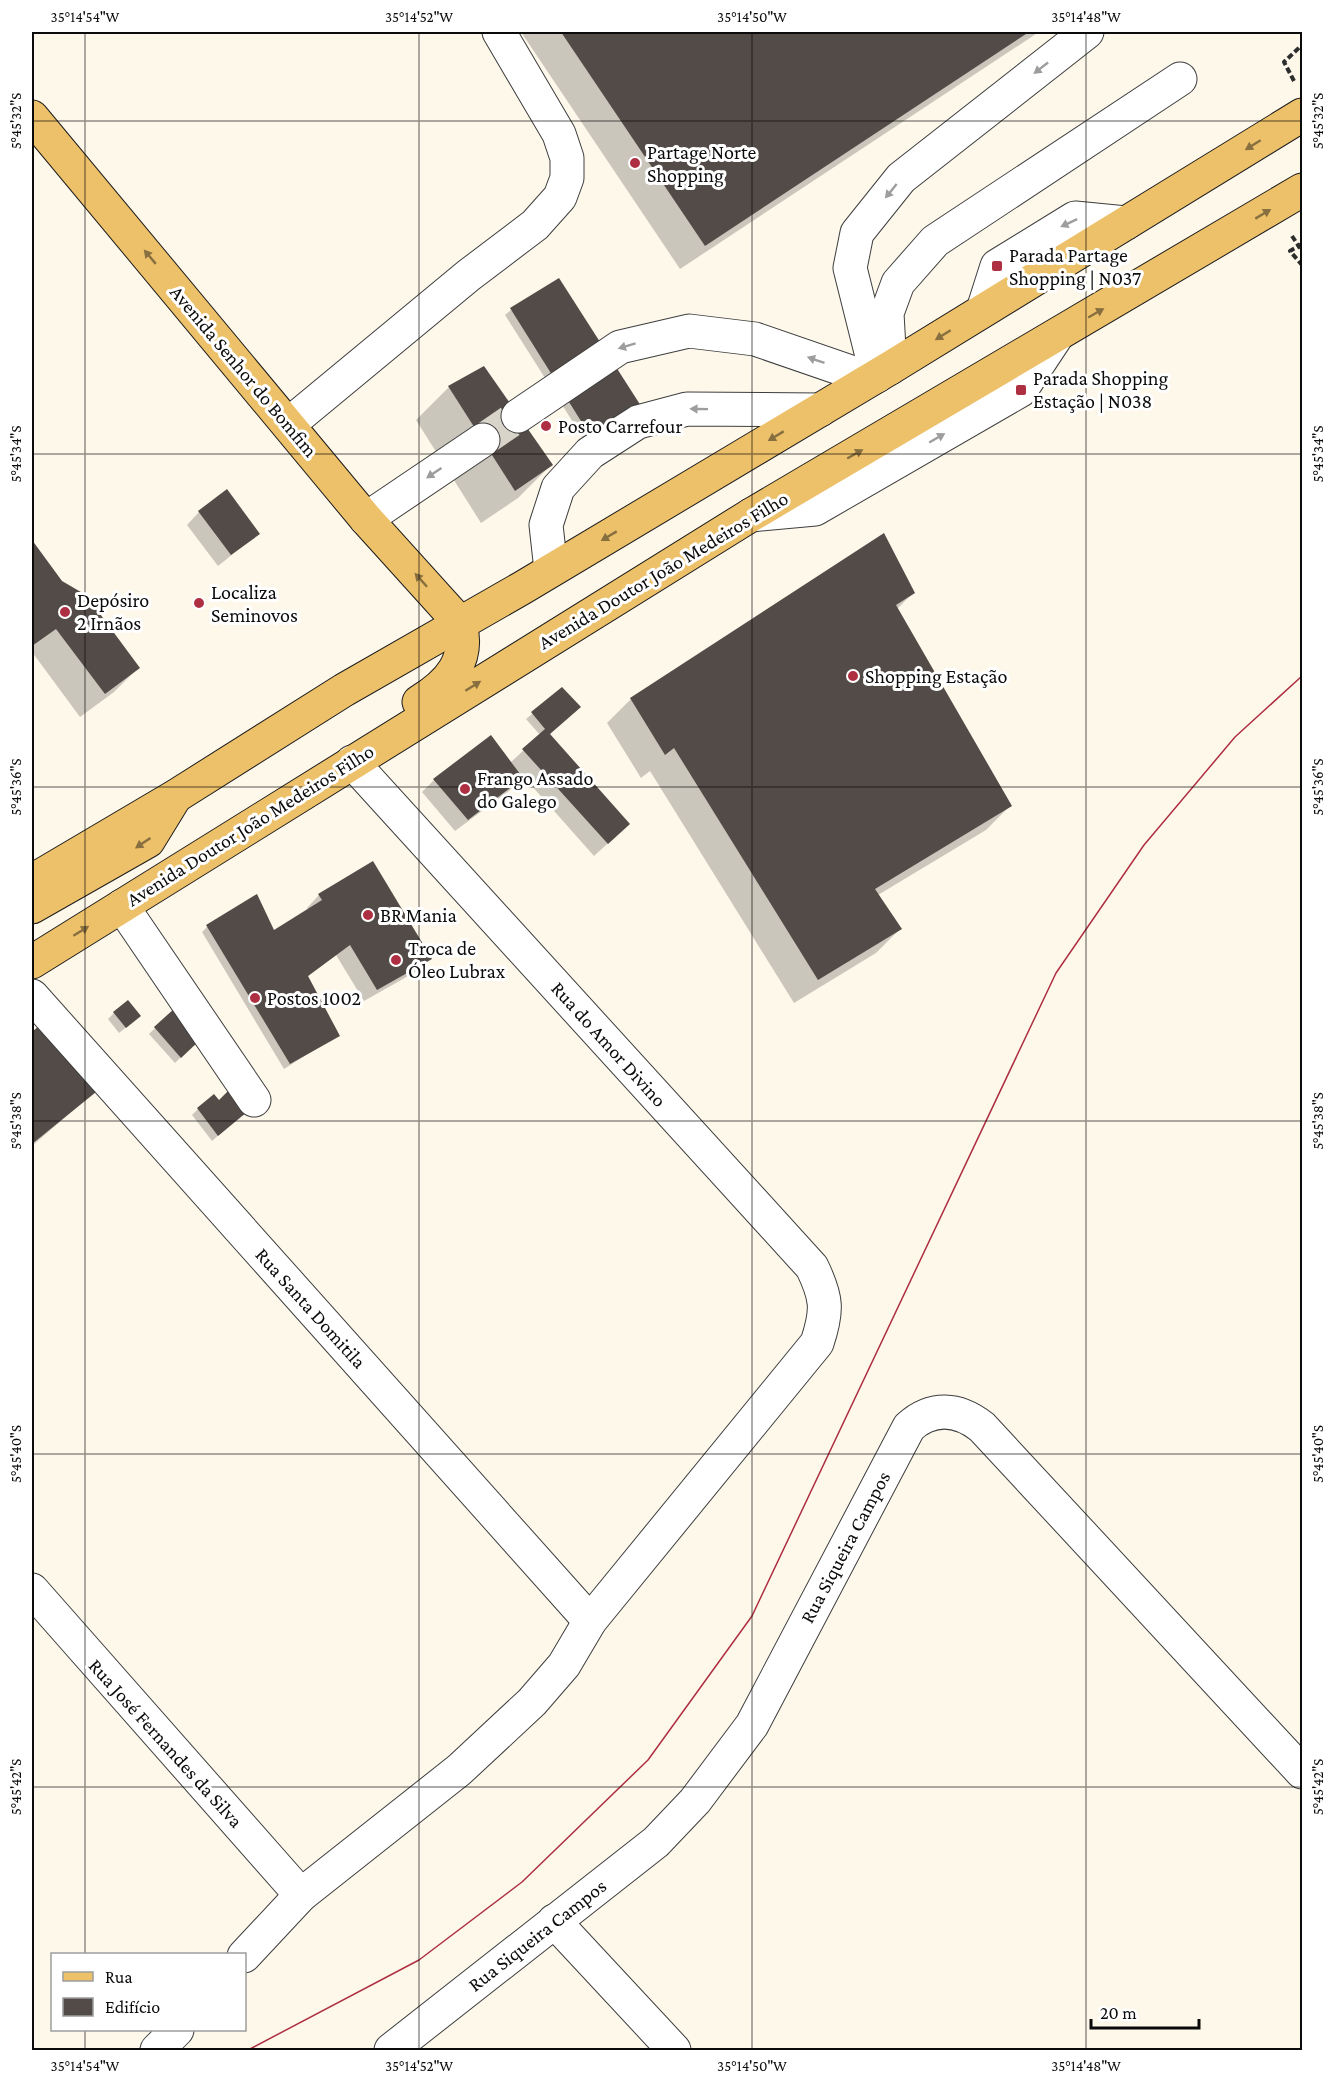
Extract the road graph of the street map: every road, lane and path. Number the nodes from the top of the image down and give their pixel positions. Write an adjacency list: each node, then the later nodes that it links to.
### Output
1 (500, 32): 14 (street)
2 (1087, 32): 11 (street, one-way to 11)
3 (1302, 45): 4 (path)
4 (1284, 62)
5 (1180, 79): 11 (street)
6 (1302, 115): 11 (main road, one-way to 11)
7 (32, 117): 14 (main road, Avenida Senhor do Bomfim, one-way to 7)
8 (1302, 190): 19 (main road, Avenida Doutor João Medeiros Filho, one-way to 8)
9 (1302, 244): 10 (path, bridge)
10 (1302, 266)
11 (880, 374): 12 (main road); 13 (street, one-way to 13)
12 (820, 410): 17 (main road, one-way to 17); 17 (street, one-way to 17)
13 (518, 416)
14 (289, 424): 16 (main road, Avenida Senhor do Bomfim)
15 (483, 440): 16 (street, one-way to 16)
16 (366, 519): 18 (main road, Avenida Senhor do Bomfim, one-way to 16)
17 (551, 570): 18 (main road)
18 (460, 623): 20 (main road); 21 (main road)
19 (352, 762): 21 (main road, Avenida Doutor João Medeiros Filho); 29 (street, Rua do Amor Divino)
20 (176, 796): 22 (main road); 24 (main road, one-way to 24)
21 (221, 843): 23 (main road, Avenida Doutor João Medeiros Filho)
22 (32, 880)
23 (122, 906): 25 (main road, Avenida Doutor João Medeiros Filho, one-way to 23); 27 (street)
24 (32, 907)
25 (32, 962)
26 (32, 996): 29 (street, Rua Santa Domitila)
27 (254, 1100)
28 (32, 1590): 31 (street, Rua José Fernandes da Silva)
29 (590, 1621): 31 (street)
30 (1302, 1772): 32 (street, Rua Siqueira Campos)
31 (301, 1895): 33 (street)
32 (554, 1921): 36 (street, Rua Siqueira Campos); 37 (street)
33 (246, 1954)
34 (176, 2031): 35 (street)
35 (158, 2050)
36 (391, 2050)
37 (674, 2050)

